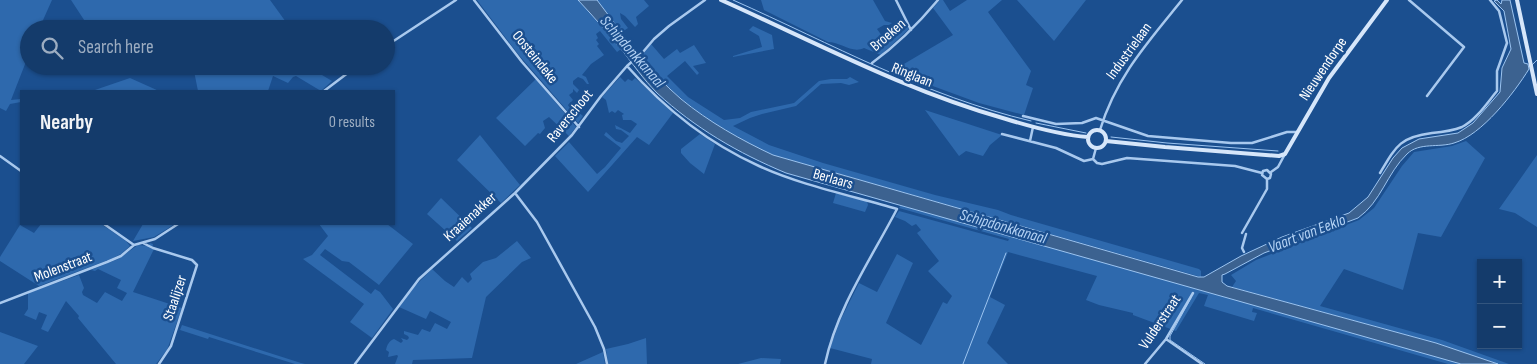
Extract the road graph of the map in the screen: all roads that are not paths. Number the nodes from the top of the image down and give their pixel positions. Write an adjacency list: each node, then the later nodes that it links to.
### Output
1 (456, 0): 15 (street)
2 (474, 0): 25 (street, Oosteindeke)
3 (705, 0): 17 (street, Raverschoot)
4 (722, 0): 13 (main road, Ringlaan)
5 (727, 0): 13 (main road, Ringlaan)
6 (896, 0): 14 (street)
7 (938, 0): 14 (street, Broeken)
8 (1182, 0): 23 (street, Industrielaan)
9 (1387, 0): 27 (main road, Nieuwendorpe)
10 (1409, 0): 21 (street)
11 (1490, 0): 39 (street)
12 (1517, 0): 20 (main road)
13 (738, 6): 24 (main road, Ringlaan)
14 (911, 30): 16 (street, Broeken)
15 (395, 40)
16 (872, 63)
17 (628, 65): 25 (street, Raverschoot); 53 (street, Berlaars)
18 (344, 75): 19 (street)
19 (325, 90)
20 (1537, 94)
21 (1427, 96)
22 (1023, 116): 23 (street)
23 (1103, 120): 26 (street, Industrielaan); 27 (street)
24 (1033, 127): 29 (main road, Ringlaan); 30 (street)
25 (579, 128): 41 (street, Raverschoot)
26 (1100, 130): 29 (main road); 31 (main road)
27 (1296, 132): 33 (main road, Nieuwendorpe)
28 (1002, 134): 30 (street)
29 (1088, 137): 32 (main road)
30 (1030, 141): 35 (street)
31 (1106, 141): 32 (main road); 33 (main road)
32 (1096, 148): 35 (street)
33 (1285, 154): 37 (street)
34 (0, 156): 36 (street)
35 (1092, 159): 38 (street)
36 (20, 170)
37 (1271, 172): 38 (street); 40 (street)
38 (1262, 173): 40 (street)
39 (1380, 173)
40 (1267, 179): 46 (street)
41 (515, 193): 51 (street, Kraaienakker); 52 (street, Kraaienakker)
42 (105, 225): 45 (street)
43 (176, 225): 44 (street)
44 (143, 243): 45 (street, Molenstraat); 50 (street, Staalijzer)
45 (133, 246): 48 (street, Molenstraat)
46 (1244, 252)
47 (1193, 293): 49 (street, Vulderstraat)
48 (0, 303)
49 (1166, 339): 54 (street, Vulderstraat); 55 (street)
50 (159, 364)
51 (355, 364)
52 (607, 364)
53 (825, 364)
54 (1145, 364)
55 (1202, 364)

